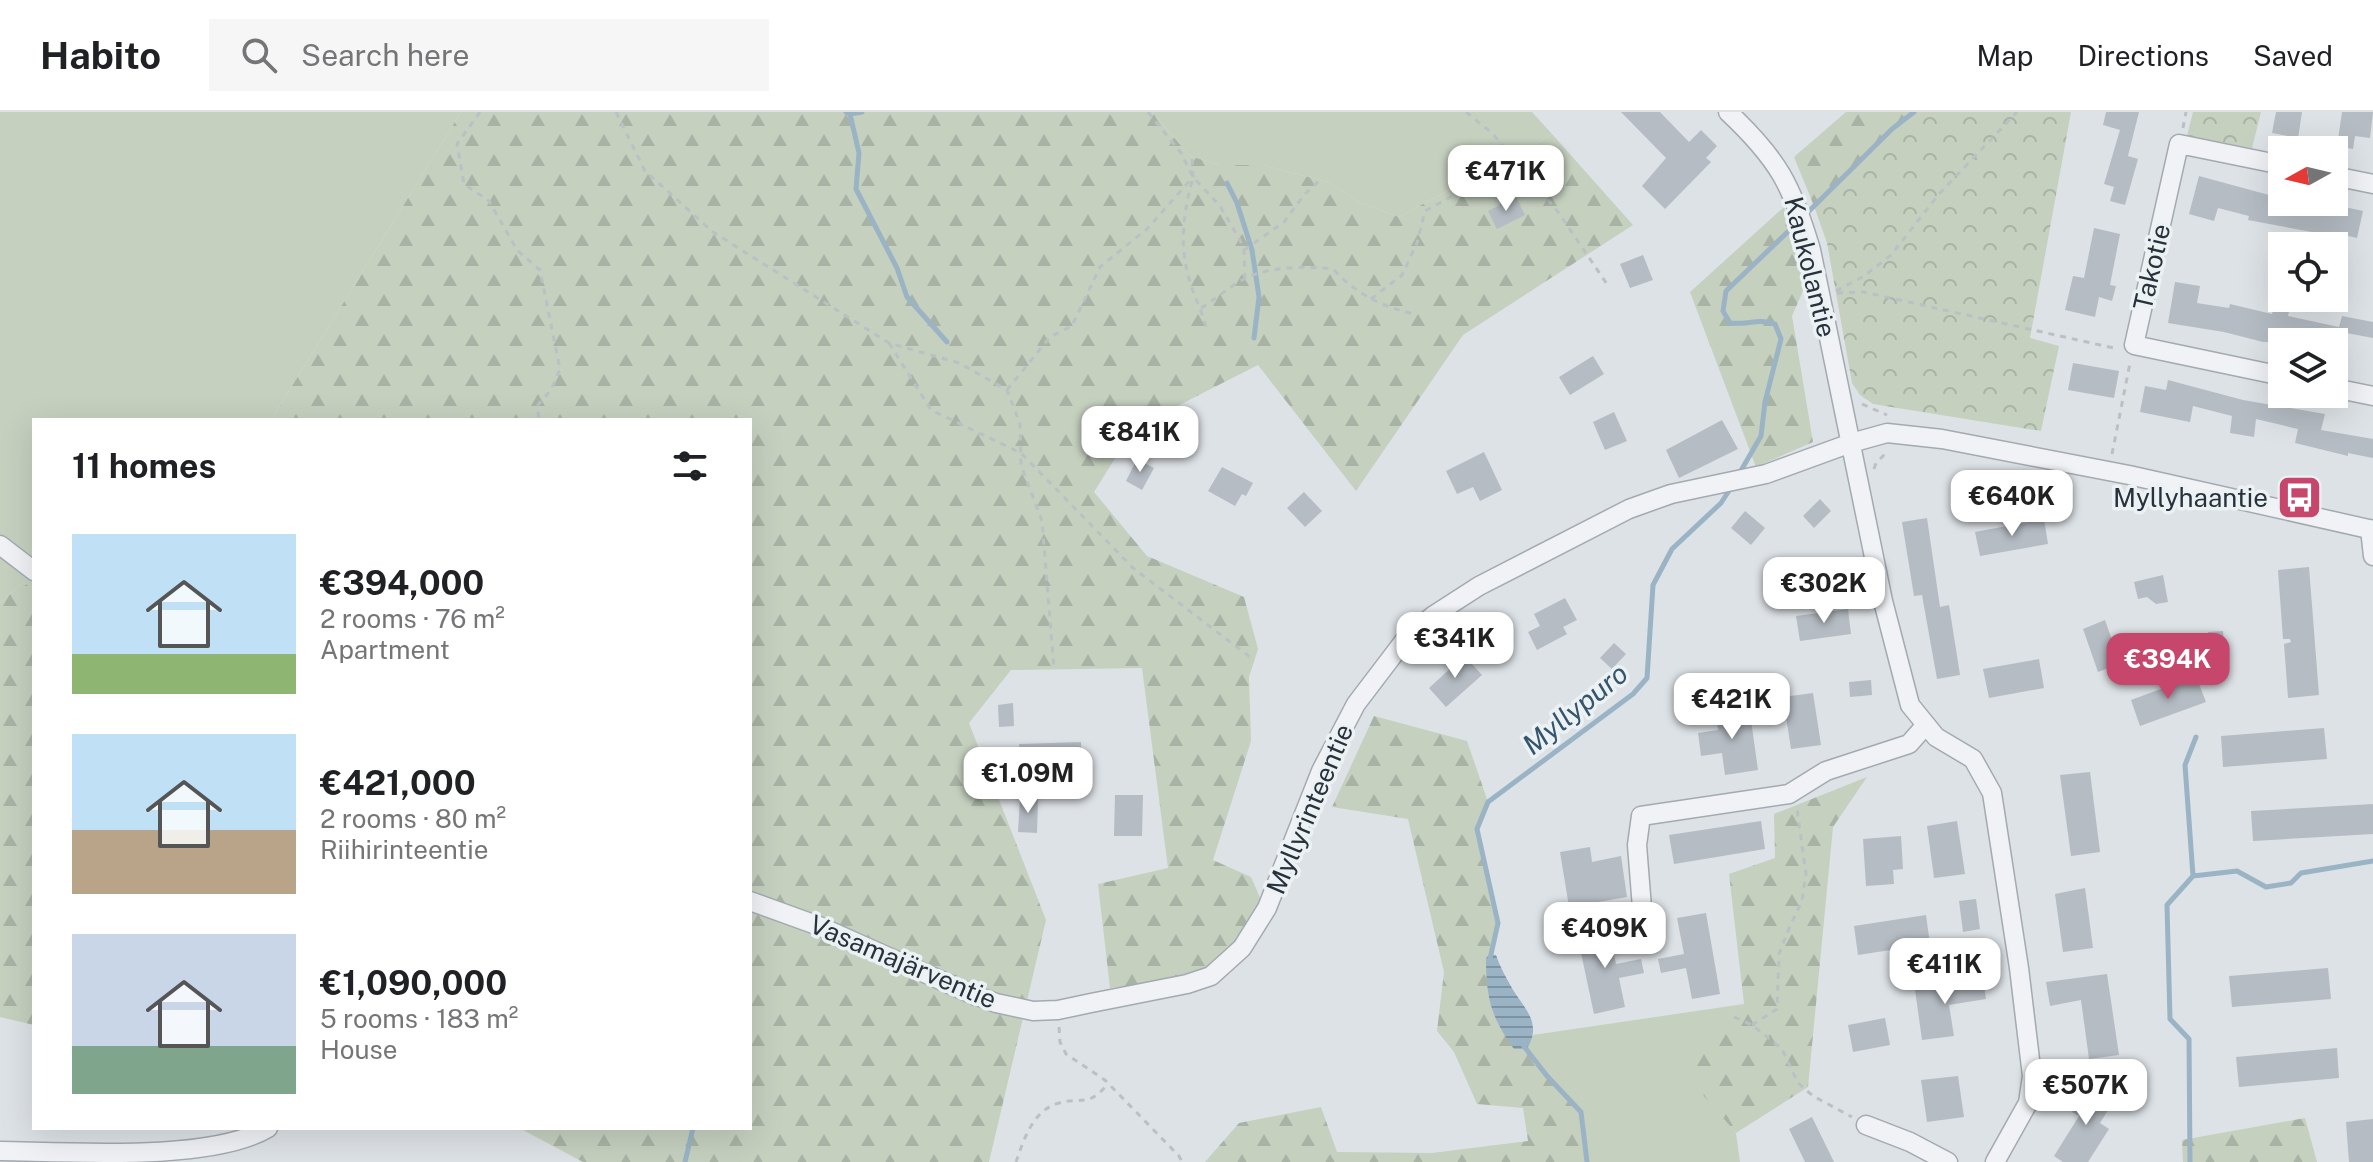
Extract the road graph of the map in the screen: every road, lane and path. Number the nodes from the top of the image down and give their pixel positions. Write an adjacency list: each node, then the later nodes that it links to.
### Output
1 (480, 112): 28 (path)
2 (616, 112): 21 (path)
3 (1148, 112): 10 (path)
4 (1466, 112): 7 (path)
5 (1728, 112): 30 (street, Kaukolantie)
6 (2017, 112): 22 (path)
7 (1502, 147): 16 (path); 17 (path)
8 (1192, 157): 10 (path)
9 (2268, 162): 22 (street, Takotie)
10 (1193, 177): 14 (path); 18 (path); 24 (path)
11 (2348, 179): 13 (street)
12 (1320, 180): 14 (path)
13 (2373, 184)
14 (1244, 250): 15 (path)
15 (1245, 279): 17 (path); 18 (path)
16 (1609, 287)
17 (1371, 299): 19 (path)
18 (1201, 308): 20 (path)
19 (1415, 314)
20 (1207, 331)
21 (889, 343): 24 (path); 31 (path)
22 (2134, 345): 23 (street, Takotie); 32 (path)
23 (2268, 373)
24 (1007, 390): 31 (path)
25 (2348, 391): 26 (street)
26 (2373, 396)
27 (1860, 403): 29 (path)
28 (539, 418)
29 (1887, 433): 30 (street); 33 (path); 34 (street)
30 (1851, 443): 40 (street, Kaukolantie); 44 (street, Myllyrinteentie)
31 (1021, 453): 38 (path); 39 (path)
32 (2113, 457)
33 (1873, 476)
34 (2372, 529): 36 (street)
35 (0, 545): 37 (street)
36 (2373, 556)
37 (32, 569)
38 (1254, 660)
39 (1054, 669)
40 (1925, 726): 41 (street); 55 (street)
41 (1797, 789): 43 (street); 46 (path)
42 (752, 902): 44 (street, Vasamajärventie)
43 (1642, 908)
44 (1058, 1010): 47 (path)
45 (1734, 1017): 46 (path)
46 (1752, 1025): 48 (path)
47 (1105, 1080): 52 (path); 53 (path)
48 (1866, 1125): 54 (street)
49 (263, 1130): 51 (street)
50 (0, 1151): 51 (street)
51 (149, 1157)
52 (1016, 1162)
53 (1182, 1162)
54 (1948, 1162)
55 (1995, 1162)

